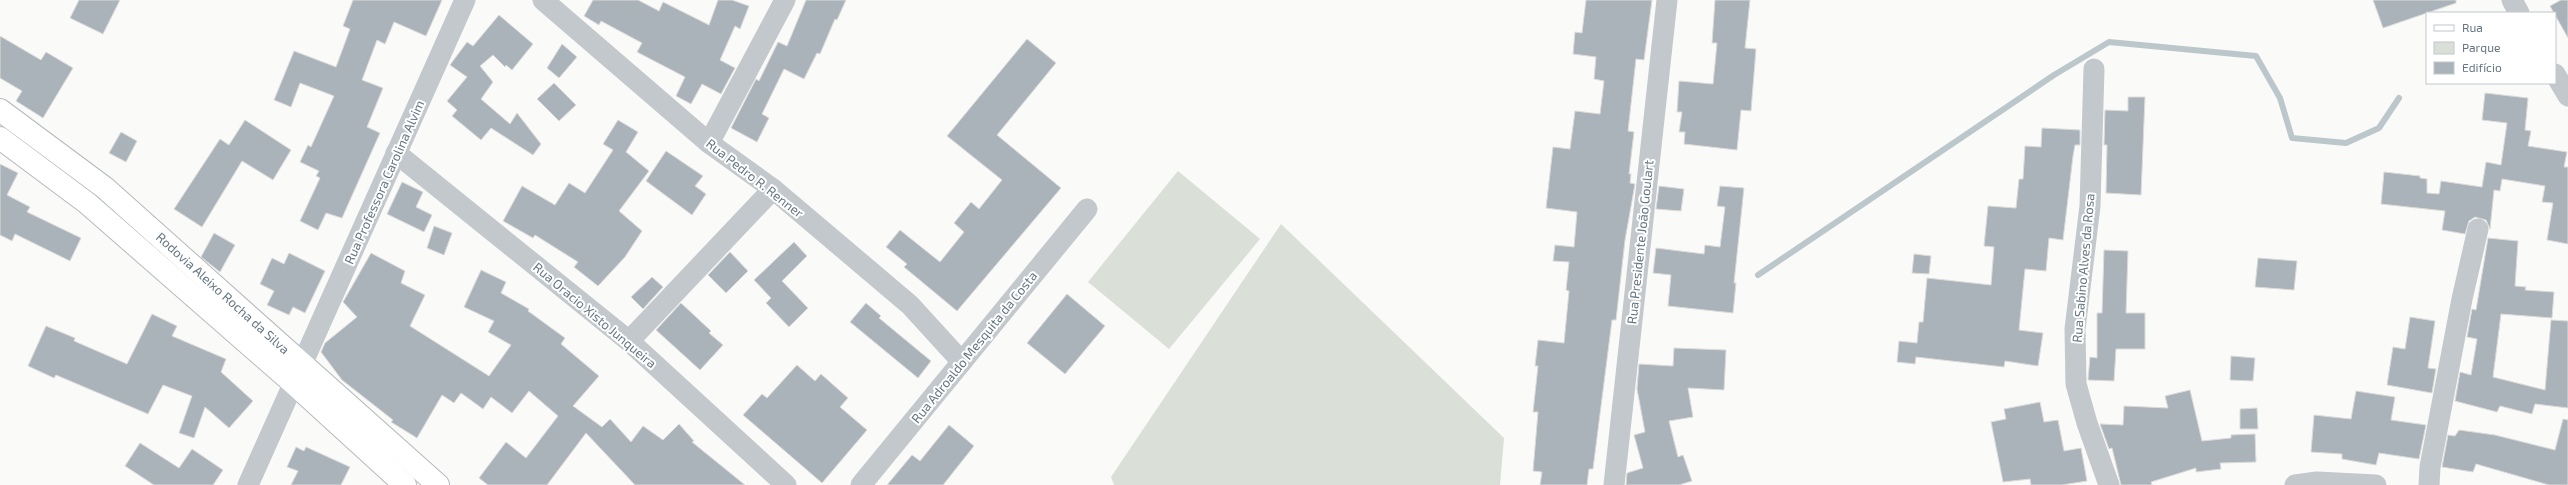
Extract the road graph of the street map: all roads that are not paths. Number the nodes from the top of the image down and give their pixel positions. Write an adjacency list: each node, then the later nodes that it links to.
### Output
1 (465, 0): 13 (street, Rua Professora Carolina Alvim)
2 (543, 0): 12 (street, Rua Pedro R. Renner)
3 (785, 0): 12 (street)
4 (1667, 0): 25 (street, Rua Presidente João Goulart)
5 (2512, 0): 6 (street)
6 (2519, 12)
7 (2094, 69): 26 (street, Rua Sabino Alves da Rosa)
8 (2556, 76): 9 (street)
9 (2568, 96)
10 (0, 110): 19 (main road, Rodovia Aleixo Rocha da Silva)
11 (0, 138): 19 (main road, Rodovia Aleixo Rocha da Silva)
12 (709, 143): 14 (street, Rua Pedro R. Renner)
13 (396, 153): 17 (street, Rua Oracio Xisto Junqueira); 19 (street, Rua Professora Carolina Alvim)
14 (773, 189): 17 (street); 18 (street, Rua Pedro R. Renner)
15 (1087, 209): 18 (street, Rua Adroaldo Mesquita da Costa)
16 (2478, 229): 29 (street)
17 (630, 341): 23 (street, Rua Oracio Xisto Junqueira)
18 (962, 362): 24 (street, Rua Adroaldo Mesquita da Costa)
19 (297, 373): 20 (street, Rua Professora Carolina Alvim); 21 (main road, Rodovia Aleixo Rocha da Silva); 22 (main road, Rodovia Aleixo Rocha da Silva)
20 (248, 485)
21 (405, 485)
22 (438, 485)
23 (786, 485)
24 (861, 485)
25 (1614, 485)
26 (2109, 485)
27 (2295, 485): 28 (street)
28 (2376, 485)
29 (2429, 485)

